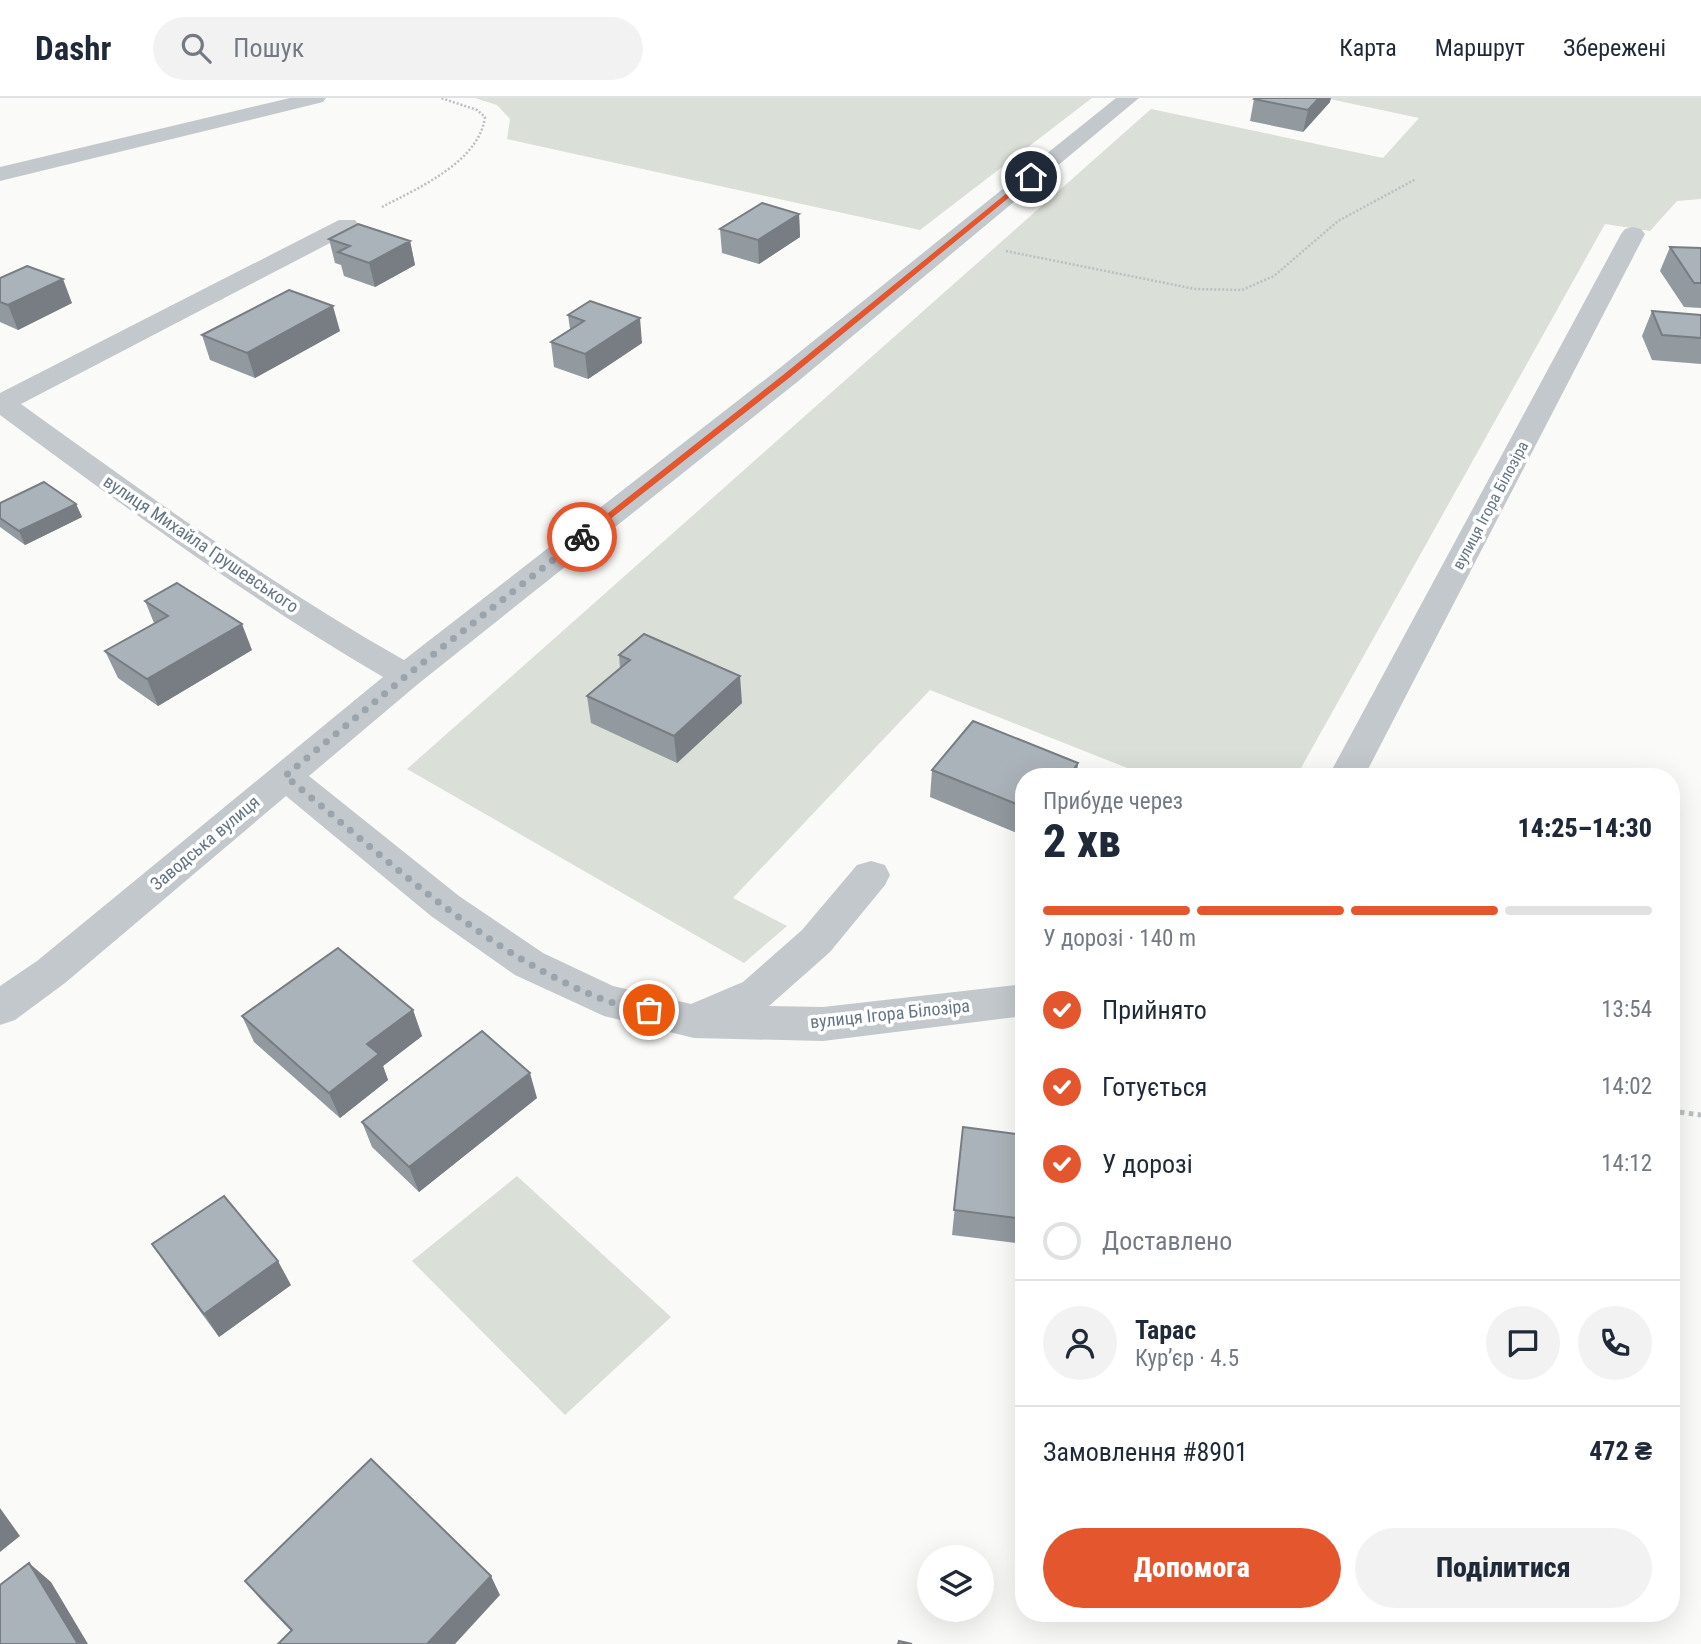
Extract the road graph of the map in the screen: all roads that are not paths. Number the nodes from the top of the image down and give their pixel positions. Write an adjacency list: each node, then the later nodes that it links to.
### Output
1 (316, 98): 3 (street)
2 (1129, 98): 7 (street, Заводська вулиця)
3 (0, 174)
4 (346, 225): 6 (street, вулиця Михайла Грушевського)
5 (1633, 234): 8 (street, вулиця Ігора Білозіра)
6 (1, 402): 7 (street, вулиця Михайла Грушевського)
7 (406, 676): 9 (street, Заводська вулиця)
8 (1351, 768)
9 (285, 776): 12 (street, Заводська вулиця); 13 (street, вулиця Ігора Білозіра)
10 (871, 876): 13 (street)
11 (1015, 1001): 13 (street, вулиця Ігора Білозіра)
12 (0, 1008)
13 (694, 1021)

